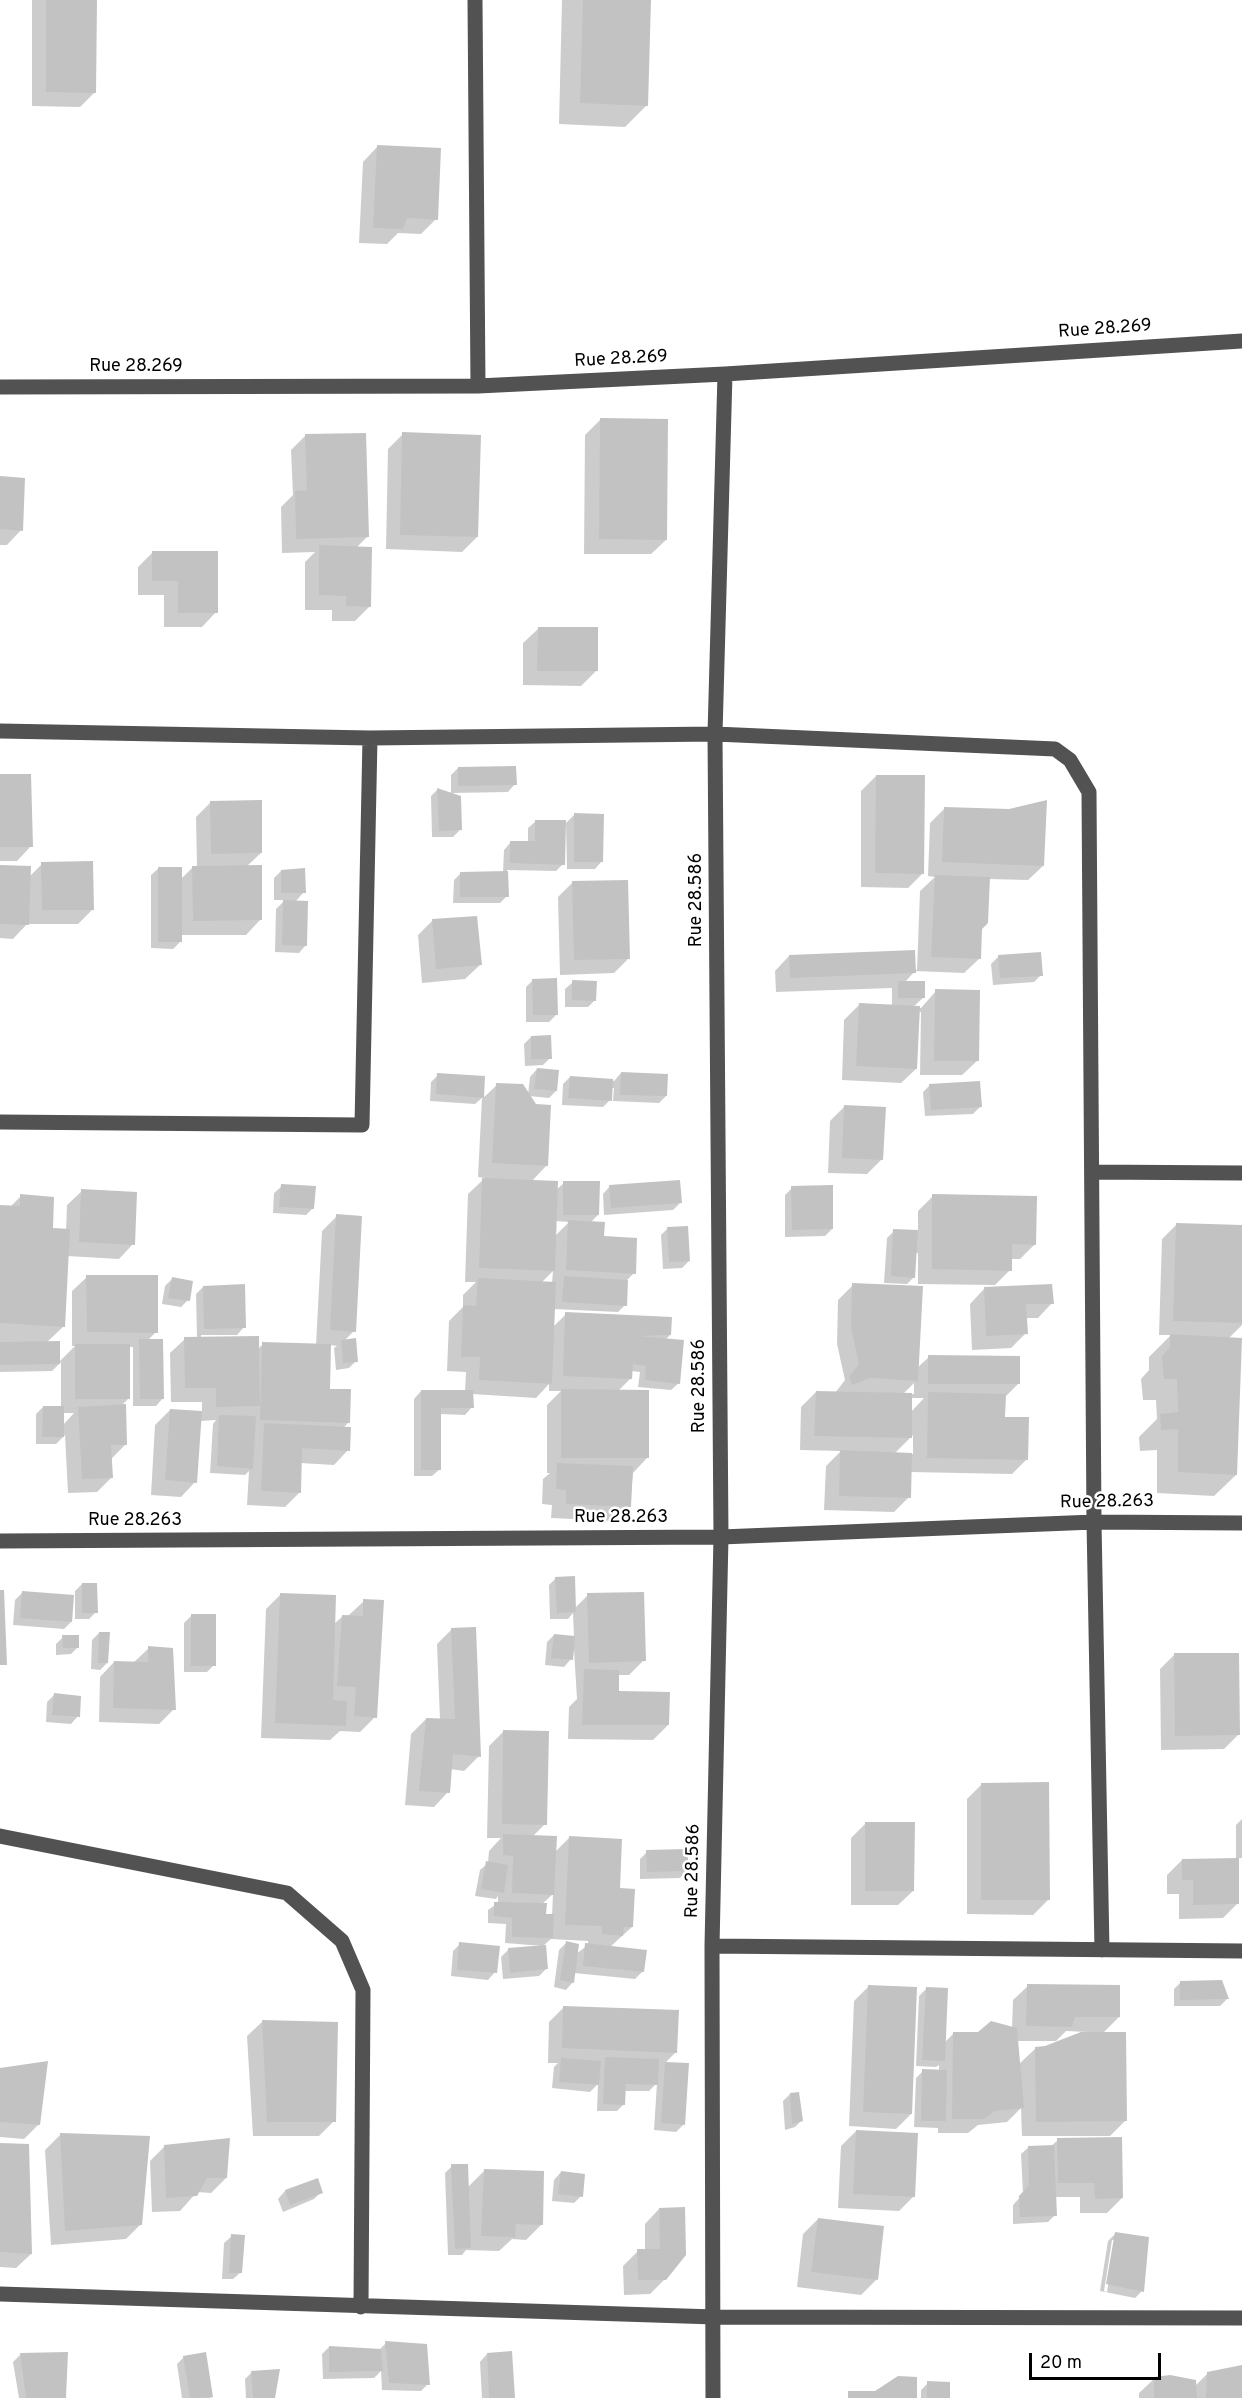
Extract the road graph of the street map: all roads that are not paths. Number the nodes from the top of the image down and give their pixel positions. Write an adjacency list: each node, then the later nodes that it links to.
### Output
1 (475, 0): 4 (street)
2 (1242, 341): 3 (street, Rue 28.269)
3 (725, 374): 4 (street, Rue 28.269); 7 (street, Rue 28.586)
4 (478, 386): 5 (street, Rue 28.269)
5 (0, 387)
6 (0, 731): 8 (street)
7 (715, 734): 8 (street); 10 (street); 14 (street, Rue 28.586)
8 (370, 738): 9 (street)
9 (0, 1122)
10 (1092, 1172): 11 (street); 12 (street)
11 (1242, 1173)
12 (1094, 1522): 13 (street, Rue 28.263); 14 (street, Rue 28.263); 18 (street)
13 (1242, 1523)
14 (721, 1537): 15 (street, Rue 28.263); 17 (street, Rue 28.586)
15 (0, 1541)
16 (0, 1836): 21 (street)
17 (712, 1946): 18 (street); 22 (street, Rue 28.586)
18 (1102, 1950): 19 (street)
19 (1242, 1951)
20 (0, 2294): 21 (street)
21 (361, 2307): 22 (street)
22 (715, 2317): 23 (street); 24 (street, Rue 28.586)
23 (1242, 2318)
24 (713, 2398)

